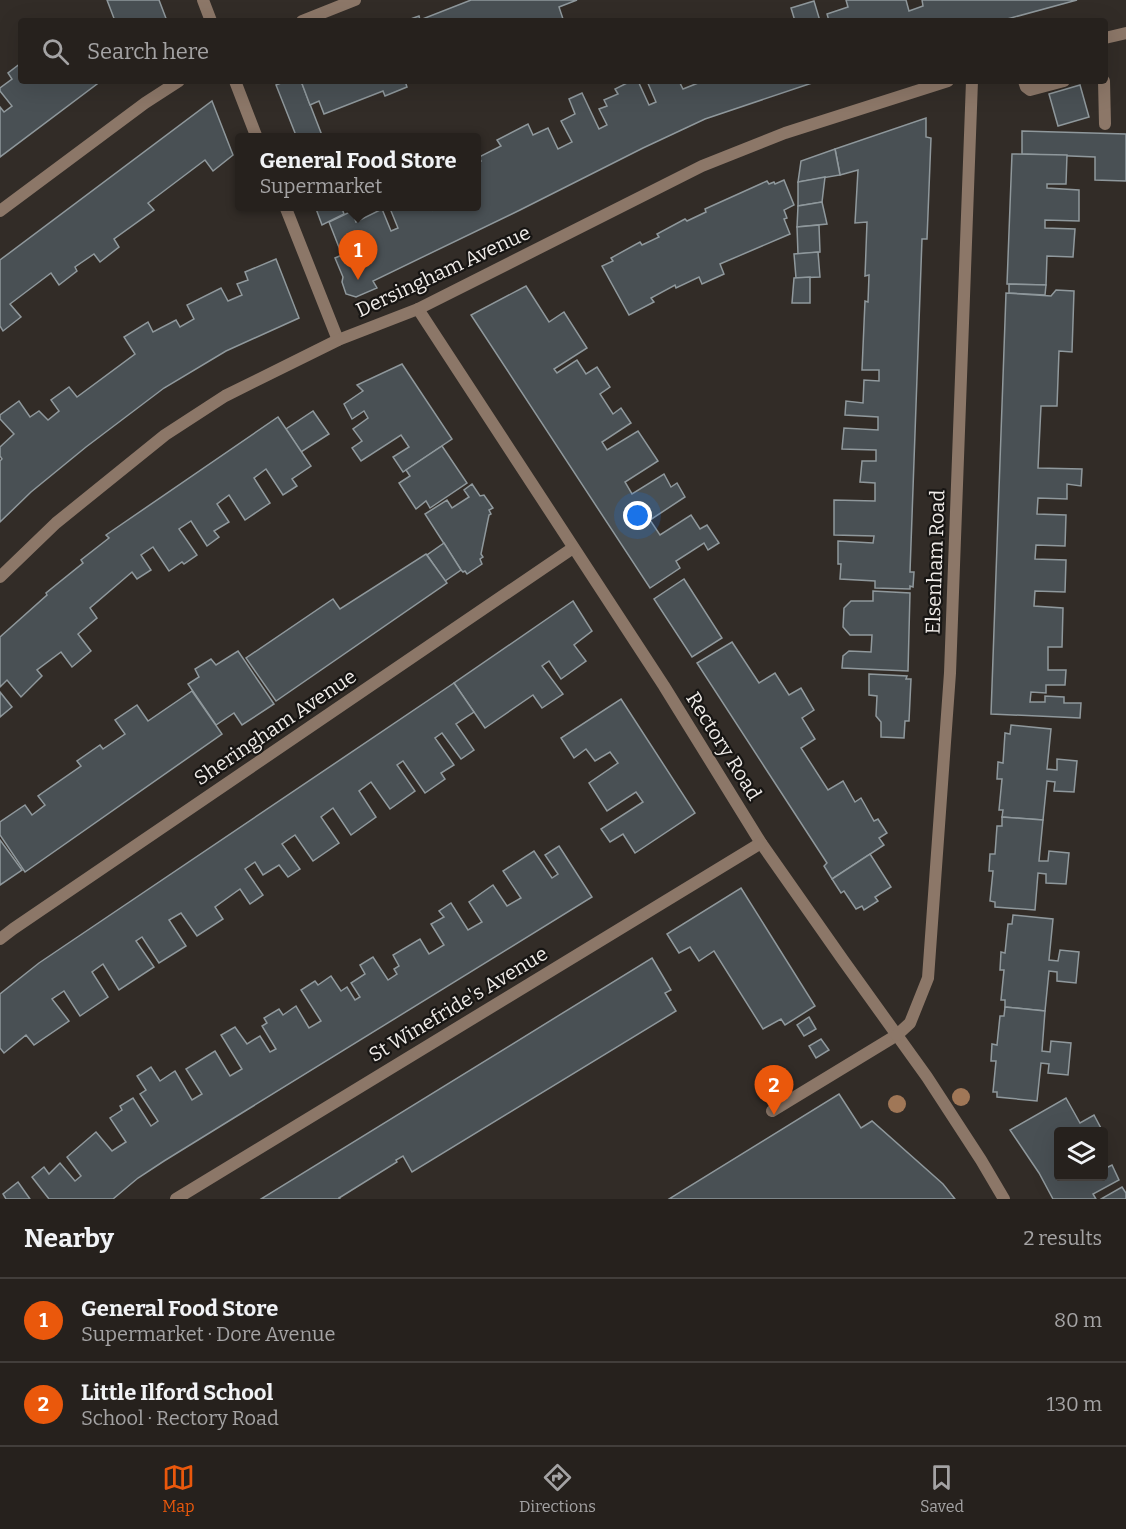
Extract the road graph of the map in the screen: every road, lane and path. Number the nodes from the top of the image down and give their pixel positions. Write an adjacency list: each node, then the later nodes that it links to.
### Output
1 (203, 0): 3 (street)
2 (355, 0): 4 (street)
3 (210, 18)
4 (310, 18)
5 (1126, 33): 6 (street)
6 (1108, 37)
7 (174, 84): 16 (street)
8 (236, 84): 15 (street)
9 (939, 84): 18 (street, Dersingham Avenue)
10 (972, 84): 24 (street, Elsenham Road)
11 (1025, 84): 12 (street)
12 (1053, 84)
13 (1104, 84): 14 (street)
14 (1105, 124)
15 (255, 133)
16 (0, 211)
17 (287, 211): 19 (street)
18 (418, 309): 19 (street, Dersingham Avenue); 20 (street, Rectory Road)
19 (338, 340): 21 (street, Dersingham Avenue)
20 (573, 548): 22 (street, Rectory Road); 23 (street, Sheringham Avenue)
21 (0, 577)
22 (761, 843): 24 (street, Rectory Road); 26 (street, St Winefride's Avenue)
23 (0, 939)
24 (897, 1035): 25 (street); 27 (street, Rectory Road)
25 (772, 1111)
26 (176, 1199)
27 (1004, 1199)

